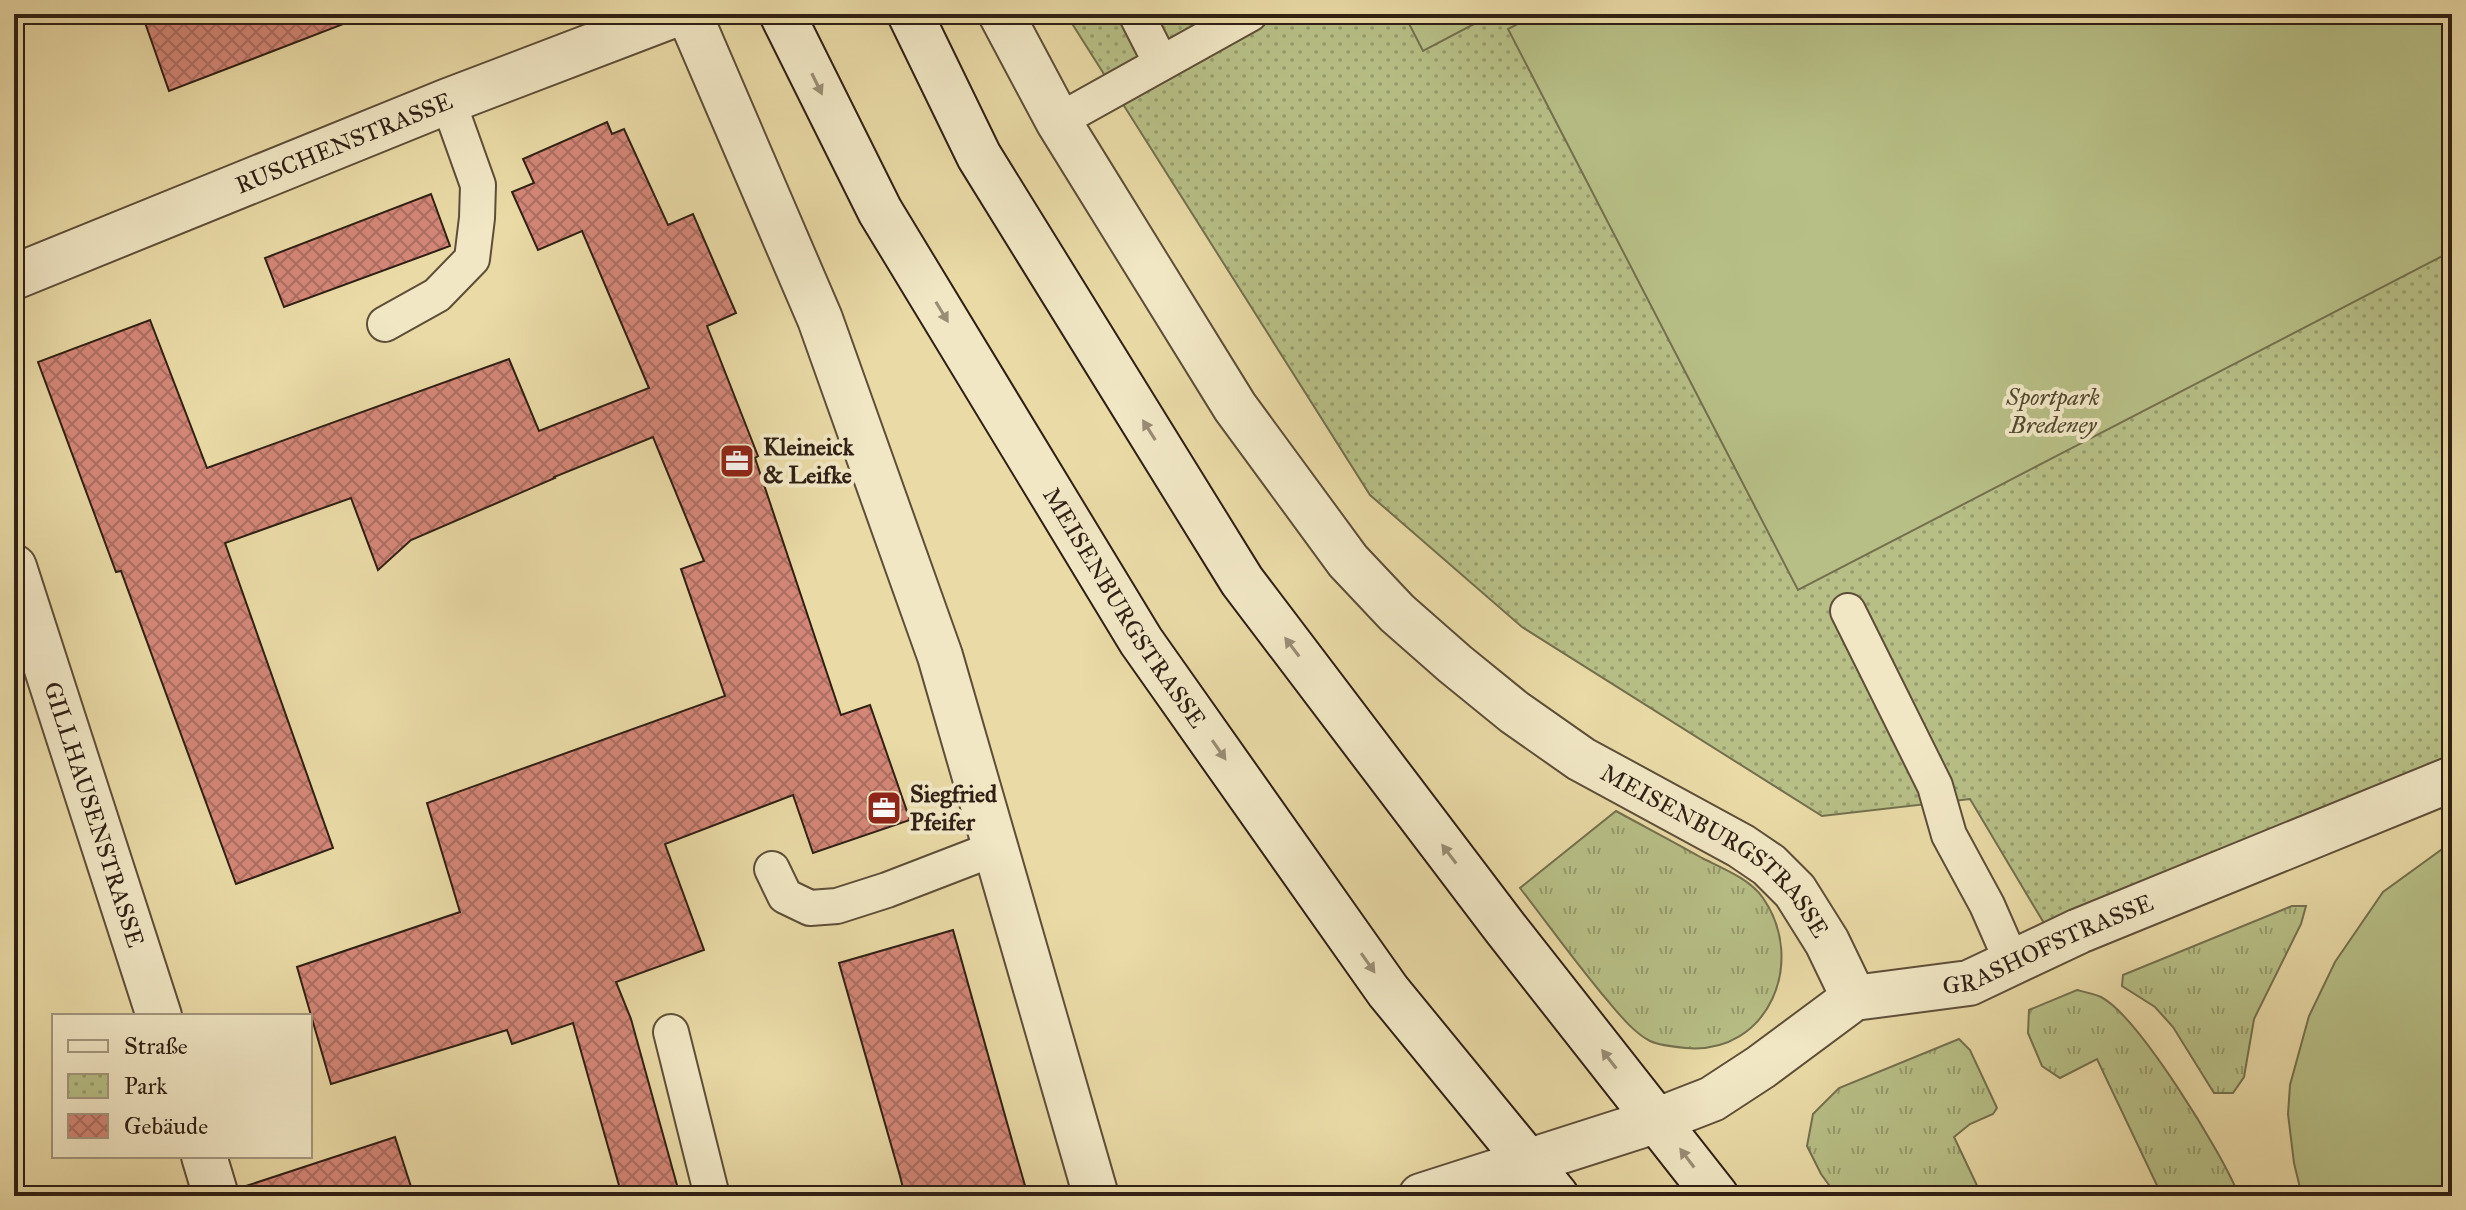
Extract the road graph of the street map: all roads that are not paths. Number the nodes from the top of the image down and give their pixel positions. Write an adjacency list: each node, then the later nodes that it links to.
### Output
1 (676, 14): 9 (street, RUSCHENSTRASSE)
2 (689, 14): 16 (street)
3 (782, 14): 24 (street, MEISENBURGSTRASSE, one-way to 24)
4 (910, 14): 22 (street, one-way to 4)
5 (1001, 14): 10 (street, MEISENBURGSTRASSE)
6 (1136, 14): 8 (lane)
7 (1250, 14): 8 (lane)
8 (1161, 63): 10 (lane)
9 (448, 101): 11 (street, RUSCHENSTRASSE); 12 (lane)
10 (1058, 121): 19 (street, MEISENBURGSTRASSE)
11 (14, 277)
12 (385, 324)
13 (14, 567): 20 (street, GILLHAUSENSTRASSE)
14 (1848, 611): 18 (lane)
15 (2452, 779): 18 (street, GRASHOFSTRASSE)
16 (996, 848): 17 (lane); 27 (street)
17 (772, 869)
18 (2012, 962): 19 (street, GRASHOFSTRASSE)
19 (1854, 998): 22 (street, GRASHOFSTRASSE)
20 (158, 1014)
21 (671, 1032): 26 (lane)
22 (1658, 1120): 24 (street); 29 (street, one-way to 22)
23 (205, 1158): 25 (street)
24 (1542, 1179): 28 (street)
25 (216, 1196)
26 (712, 1196)
27 (1096, 1196)
28 (1421, 1196)
29 (1716, 1196)

